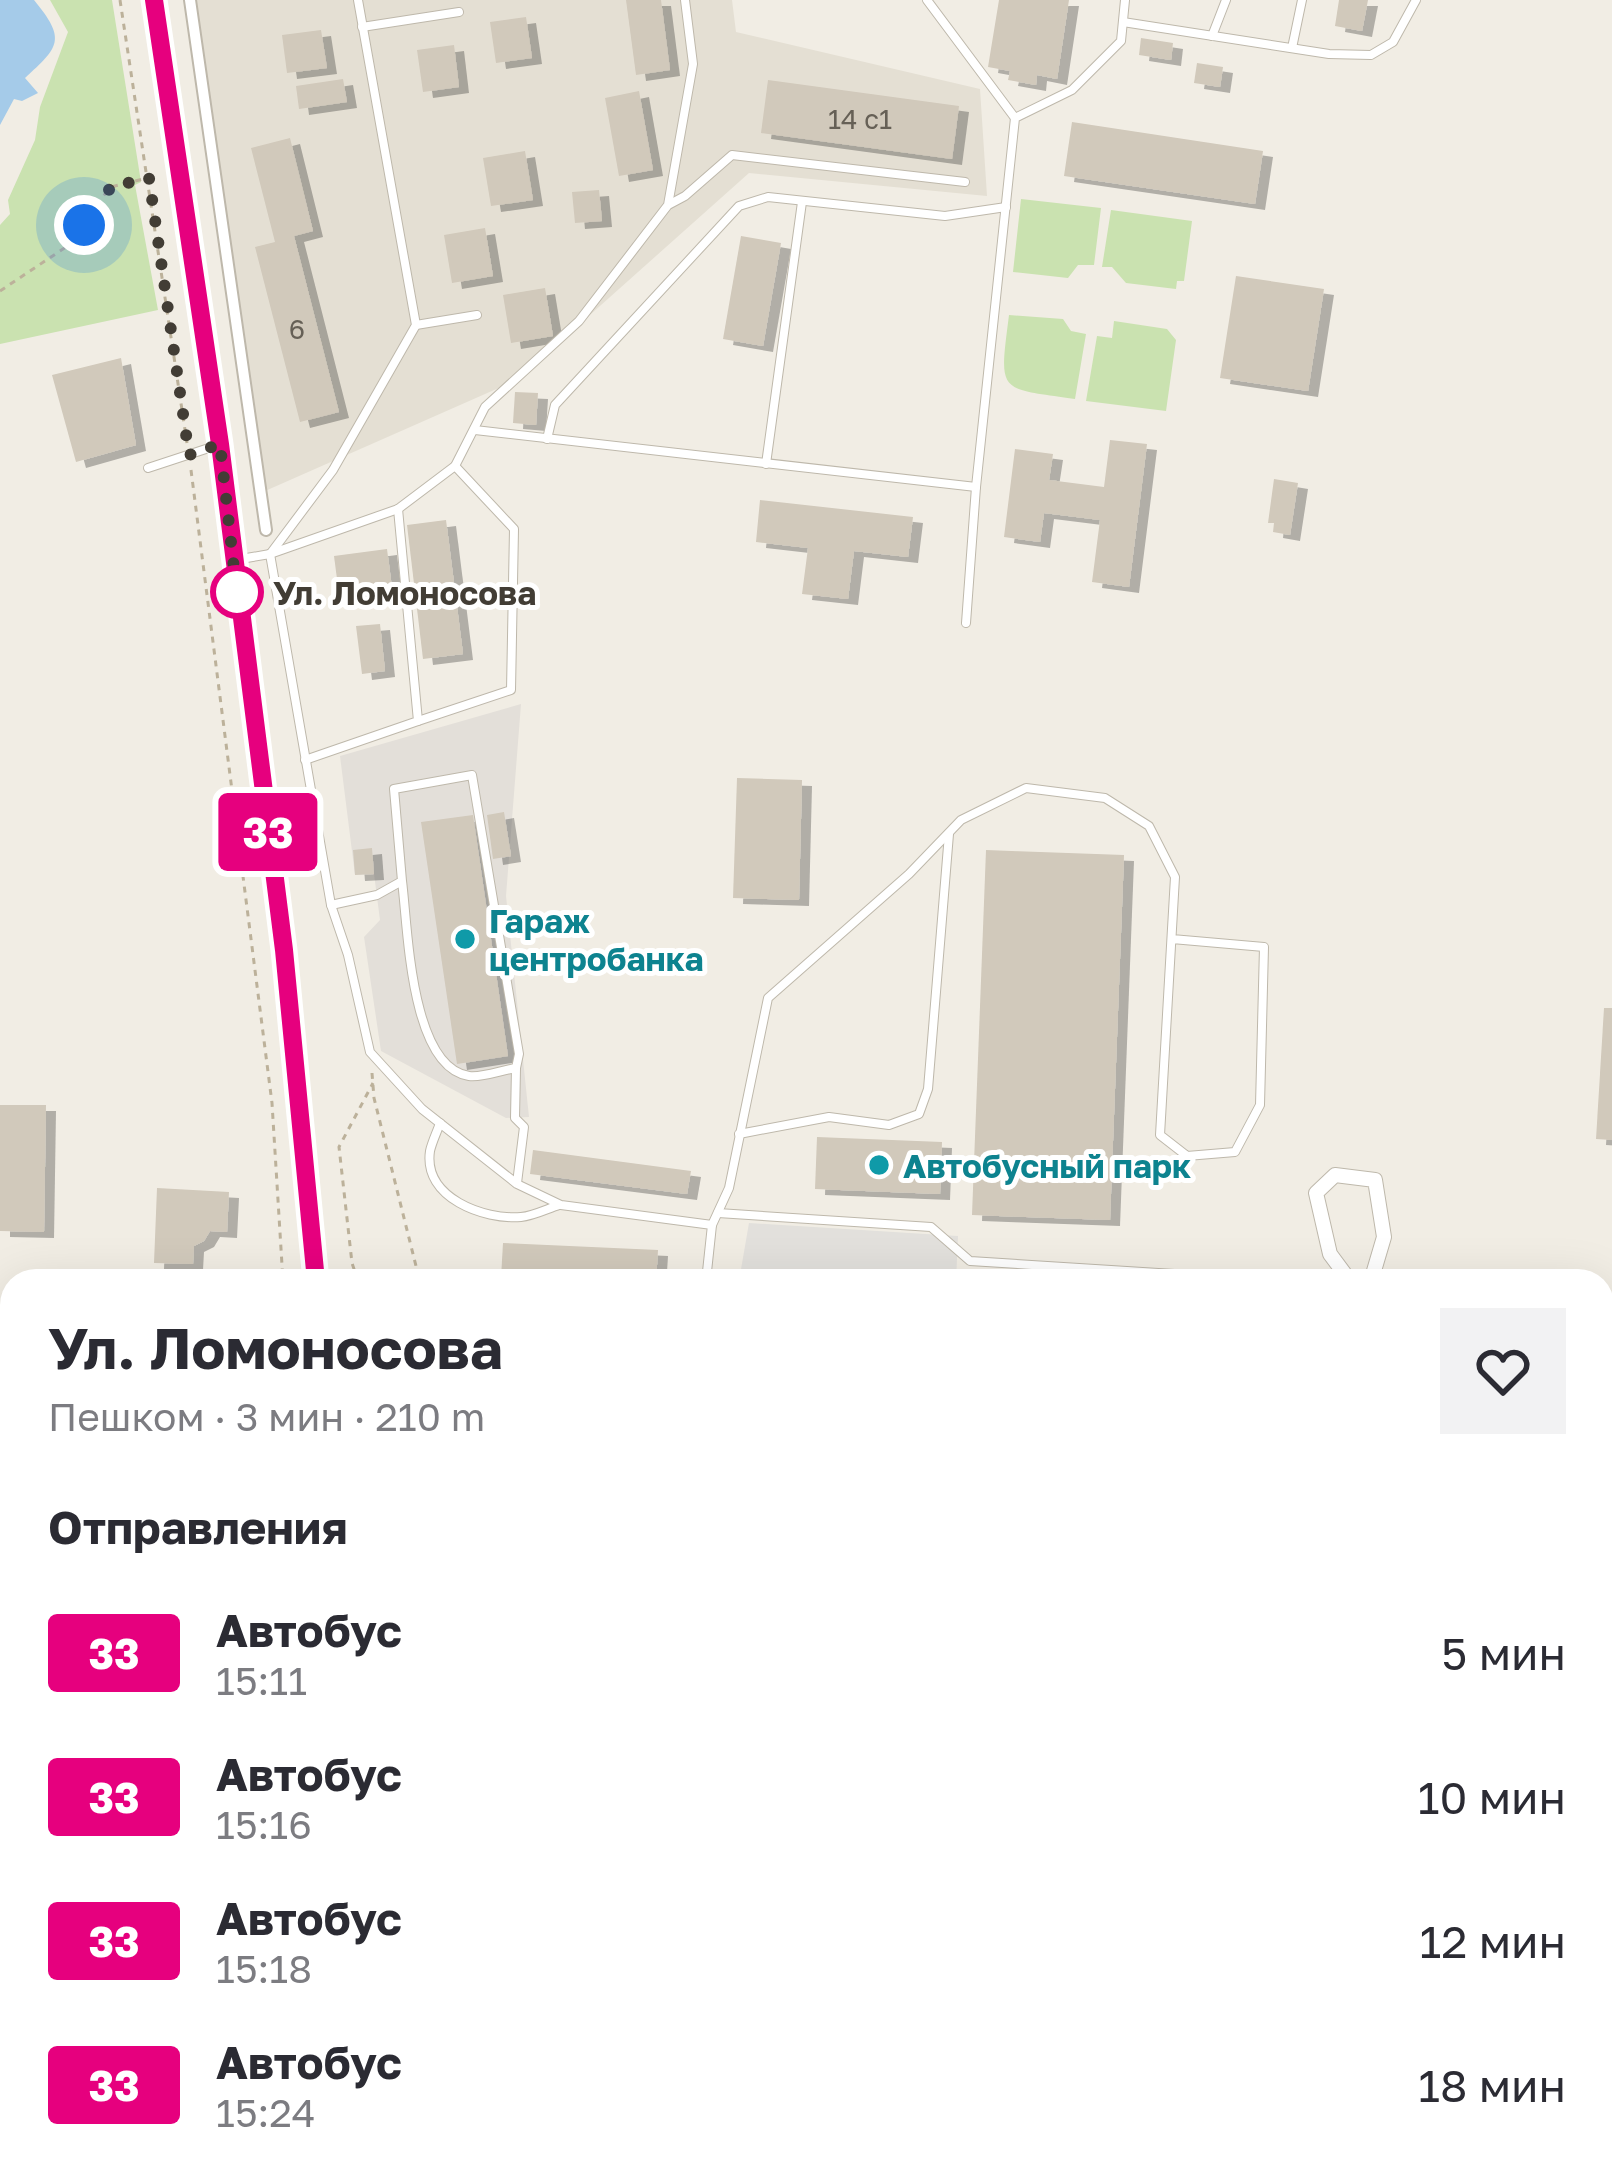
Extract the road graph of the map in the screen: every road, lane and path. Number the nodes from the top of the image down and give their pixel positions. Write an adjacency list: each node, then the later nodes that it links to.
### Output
1 (120, 0): 17 (path)
2 (154, 0): 27 (street)
3 (190, 0): 34 (street)
4 (358, 0): 13 (lane)
5 (685, 0): 20 (lane)
6 (927, 0): 16 (lane)
7 (1125, 0): 12 (lane)
8 (1226, 0): 14 (lane)
9 (1302, 0): 15 (lane)
10 (1415, 0): 15 (lane)
11 (459, 12): 13 (lane)
12 (1123, 22): 14 (lane); 16 (lane)
13 (362, 28): 24 (lane)
14 (1212, 36): 15 (lane)
15 (1292, 48)
16 (1015, 118): 21 (lane)
17 (149, 178): 22 (path); 28 (path)
18 (965, 182): 20 (lane)
19 (802, 202): 21 (lane); 26 (lane); 29 (lane)
20 (668, 205): 25 (lane)
21 (1006, 206): 32 (lane)
22 (0, 291)
23 (477, 315): 24 (lane)
24 (416, 325): 35 (lane)
25 (475, 430): 26 (lane); 30 (lane)
26 (547, 439): 29 (lane)
27 (220, 444): 28 (lane); 36 (street)
28 (189, 455): 31 (lane); 53 (path)
29 (766, 464): 32 (lane)
30 (455, 466): 33 (lane); 38 (lane)
31 (148, 468)
32 (976, 487): 37 (lane)
33 (398, 509): 35 (lane); 38 (lane)
34 (266, 530)
35 (270, 554): 36 (lane); 39 (lane)
36 (232, 560): 54 (street)
37 (966, 623)
38 (418, 721): 39 (lane)
39 (305, 760): 42 (lane)
40 (949, 832): 43 (lane); 48 (lane); 48 (lane)
41 (402, 881): 42 (lane); 45 (lane); 45 (lane)
42 (332, 904): 44 (lane)
43 (1172, 939): 43 (lane)
44 (370, 1052): 46 (path); 47 (lane)
45 (516, 1068): 49 (lane)
46 (373, 1083): 55 (path); 56 (path)
47 (440, 1123): 49 (lane); 50 (lane)
48 (739, 1134): 51 (lane)
49 (517, 1184): 50 (lane)
50 (561, 1205): 52 (lane)
51 (718, 1214): 52 (lane); 58 (lane)
52 (712, 1226): 57 (lane)
53 (282, 1269)
54 (315, 1269)
55 (354, 1269)
56 (417, 1269)
57 (707, 1269)
58 (1096, 1269)
59 (1342, 1269): 60 (street)
60 (1375, 1269)

